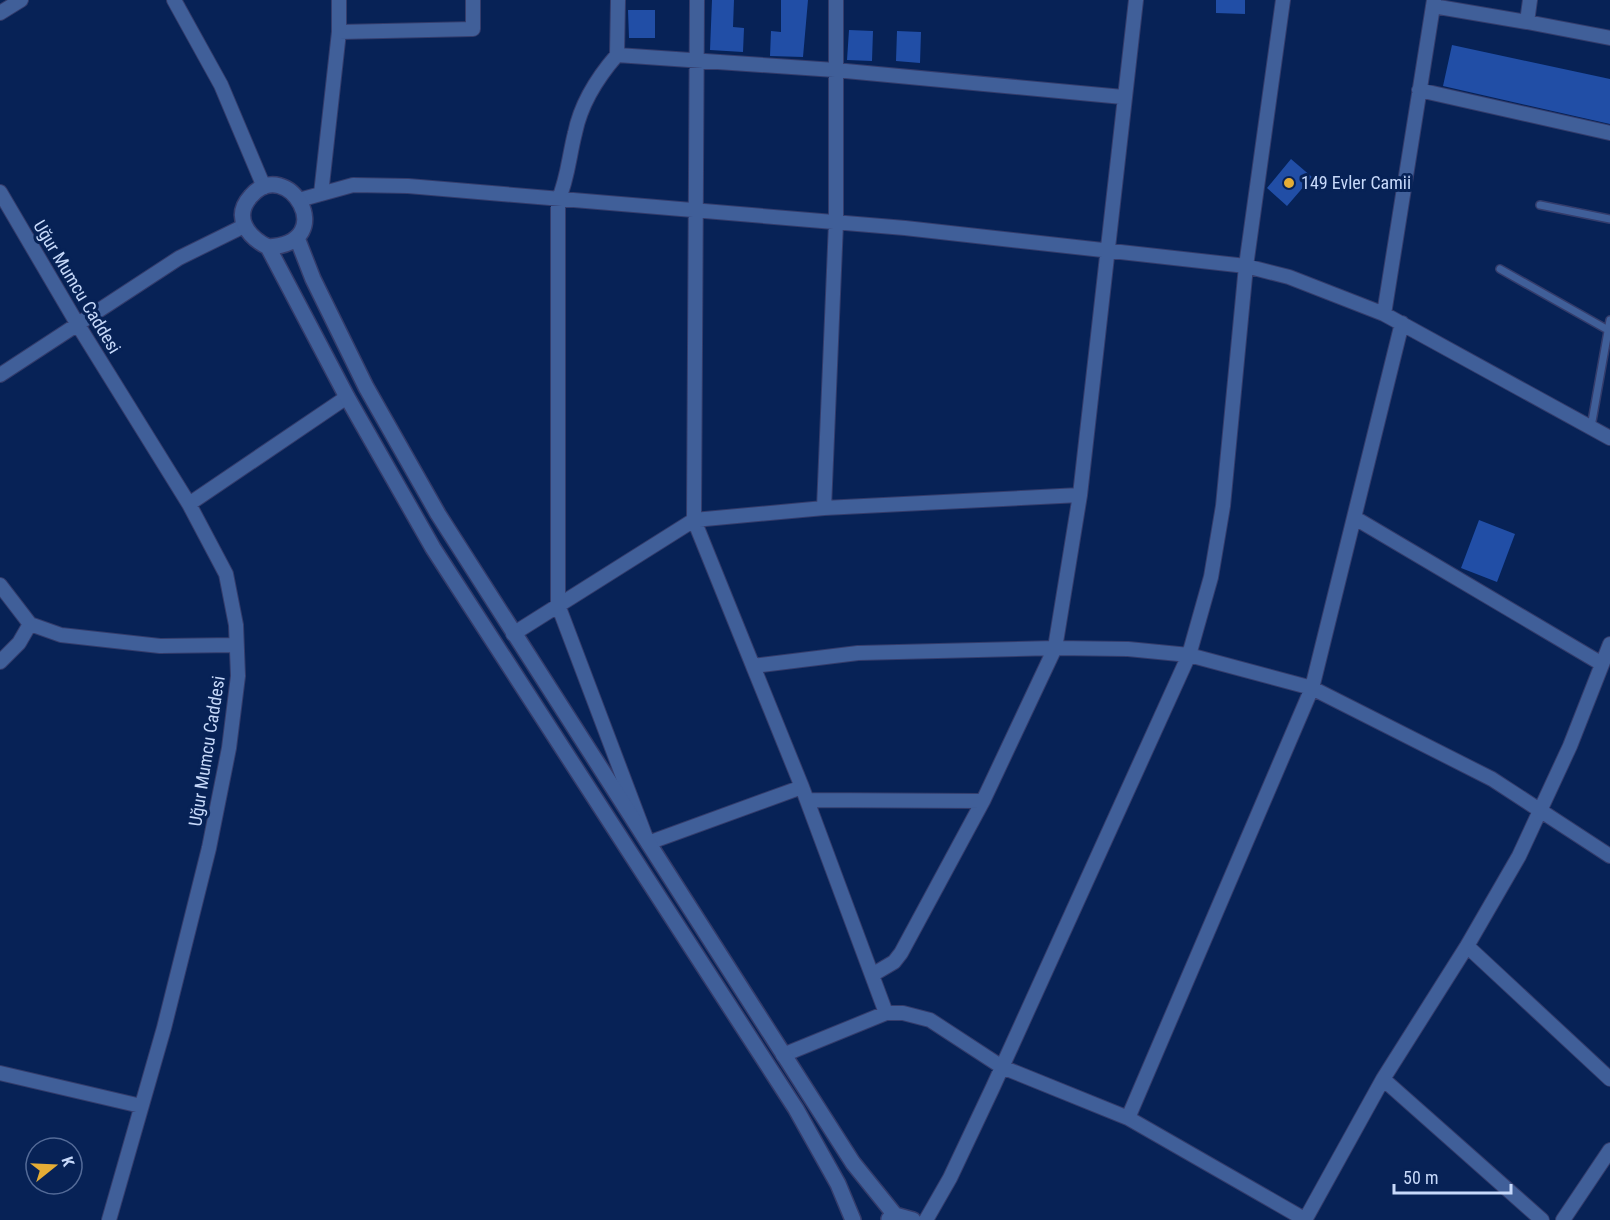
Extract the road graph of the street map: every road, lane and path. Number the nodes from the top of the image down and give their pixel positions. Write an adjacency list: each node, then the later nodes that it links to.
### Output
1 (21, 0): 12 (street)
2 (174, 0): 22 (street)
3 (339, 0): 14 (street)
4 (473, 0): 14 (street)
5 (618, 0): 16 (street)
6 (697, 0): 17 (street)
7 (836, 0): 18 (street)
8 (1136, 0): 20 (street)
9 (1283, 0): 35 (street)
10 (1530, 0): 13 (street)
11 (1433, 3): 13 (street); 19 (street)
12 (0, 13)
13 (1527, 22): 15 (street)
14 (339, 32): 24 (street)
15 (1610, 38)
16 (617, 55): 17 (street); 26 (street)
17 (697, 60): 18 (street); 28 (street)
18 (835, 70): 20 (street); 30 (street)
19 (1419, 90): 21 (street); 37 (street)
20 (1123, 98): 34 (street)
21 (1610, 133)
22 (264, 187): 25 (street); 31 (street)
23 (0, 192): 40 (street, Uğur Mumcu Caddesi)
24 (321, 194): 25 (street); 26 (street)
25 (299, 200): 32 (street)
26 (558, 201): 28 (street); 52 (street)
27 (1540, 205): 29 (lane)
28 (694, 208): 30 (street); 50 (street)
29 (1610, 219)
30 (836, 224): 34 (street); 48 (street)
31 (244, 226): 33 (street); 40 (street)
32 (297, 237): 33 (street); 54 (street)
33 (268, 247): 43 (street)
34 (1107, 252): 35 (street); 46 (street)
35 (1246, 266): 37 (street); 58 (street)
36 (1500, 269): 41 (lane)
37 (1384, 314): 39 (street)
38 (1610, 320): 41 (lane)
39 (1402, 323): 44 (street); 49 (street)
40 (78, 325): 42 (street); 47 (street, Uğur Mumcu Caddesi)
41 (1608, 330): 44 (lane)
42 (0, 375)
43 (347, 397): 47 (street); 81 (street)
44 (1591, 428): 45 (street)
45 (1610, 438)
46 (1080, 495): 48 (street); 57 (street)
47 (189, 504): 56 (street, Uğur Mumcu Caddesi)
48 (824, 508): 50 (street)
49 (1355, 518): 60 (street); 62 (street)
50 (693, 520): 52 (street); 61 (street)
51 (0, 585): 53 (street)
52 (558, 604): 54 (street); 66 (street)
53 (30, 624): 56 (street); 59 (street)
54 (513, 634): 66 (street)
55 (1610, 644): 60 (street)
56 (236, 645): 76 (street, Uğur Mumcu Caddesi)
57 (1055, 648): 58 (street); 61 (street); 64 (street)
58 (1189, 655): 62 (street); 72 (street)
59 (0, 662)
60 (1602, 664): 65 (street)
61 (753, 666): 63 (street)
62 (1312, 688): 65 (street); 77 (street)
63 (804, 793): 64 (street); 66 (street); 69 (street)
64 (983, 801): 69 (street)
65 (1541, 810): 67 (street); 68 (street)
66 (648, 843): 71 (street)
67 (1610, 856)
68 (1467, 946): 74 (street); 75 (street)
69 (872, 975): 70 (street)
70 (886, 1013): 71 (street); 72 (street)
71 (783, 1055): 79 (street)
72 (1002, 1066): 77 (street); 83 (street)
73 (0, 1073): 76 (street)
74 (1383, 1079): 84 (street); 85 (street)
75 (1610, 1079)
76 (141, 1106): 80 (street, Uğur Mumcu Caddesi)
77 (1128, 1118): 84 (street)
78 (1610, 1150): 86 (street)
79 (891, 1217): 82 (street)
80 (109, 1220)
81 (854, 1220)
82 (913, 1220)
83 (926, 1220)
84 (1306, 1220)
85 (1542, 1220)
86 (1563, 1220)

